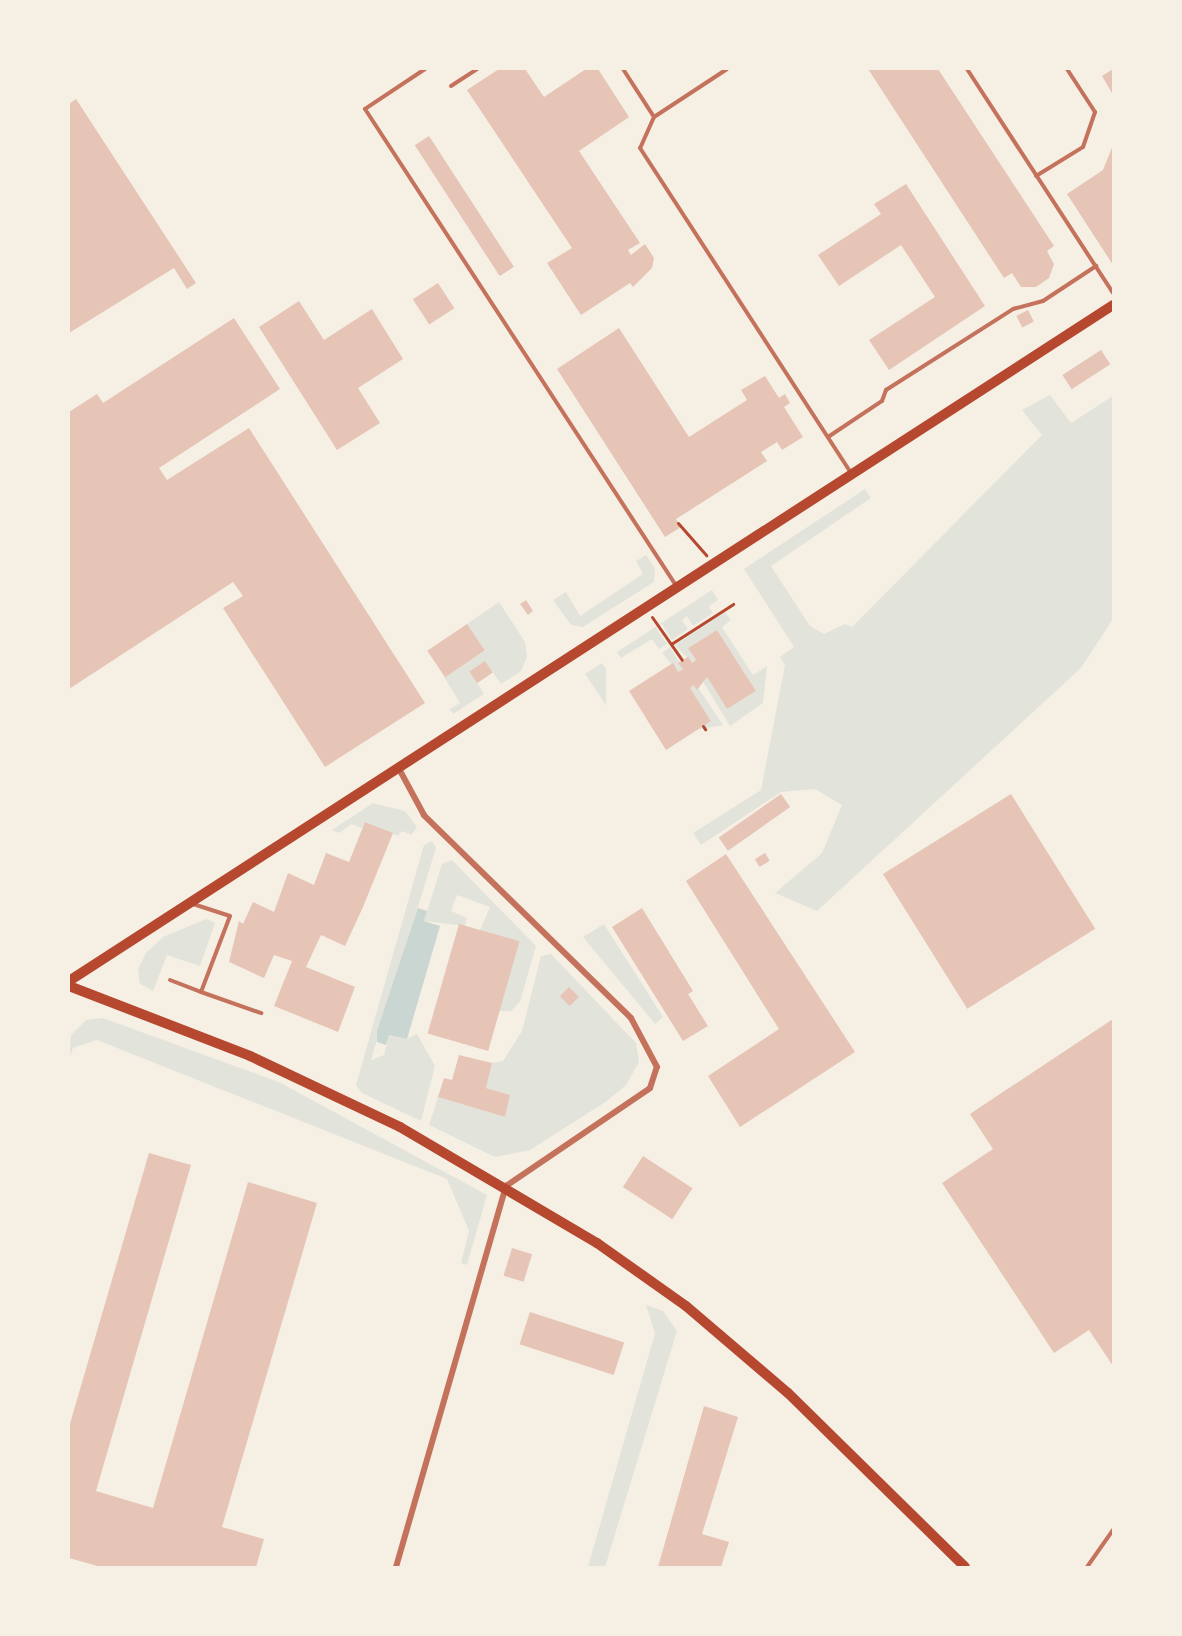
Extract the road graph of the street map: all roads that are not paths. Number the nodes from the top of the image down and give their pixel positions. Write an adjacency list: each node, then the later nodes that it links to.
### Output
1 (425, 69): 15 (lane)
2 (477, 69): 7 (lane)
3 (623, 69): 8 (lane)
4 (727, 69): 8 (lane)
5 (967, 69): 9 (lane)
6 (1067, 69): 9 (lane)
7 (451, 86)
8 (654, 117): 13 (lane)
9 (1036, 176): 10 (lane)
10 (1096, 266): 11 (lane); 13 (lane)
11 (1113, 293)
12 (1113, 304): 14 (main road)
13 (828, 437): 14 (lane)
14 (853, 476): 15 (main road)
15 (679, 590): 16 (main road)
16 (398, 767): 17 (main road); 23 (street)
17 (187, 902): 19 (main road); 21 (lane)
18 (170, 980): 21 (lane)
19 (69, 981)
20 (69, 986): 23 (main road)
21 (201, 992): 22 (lane)
22 (261, 1013)
23 (506, 1186): 25 (street); 26 (main road)
24 (1113, 1530): 27 (lane)
25 (396, 1567)
26 (965, 1567)
27 (1087, 1567)

